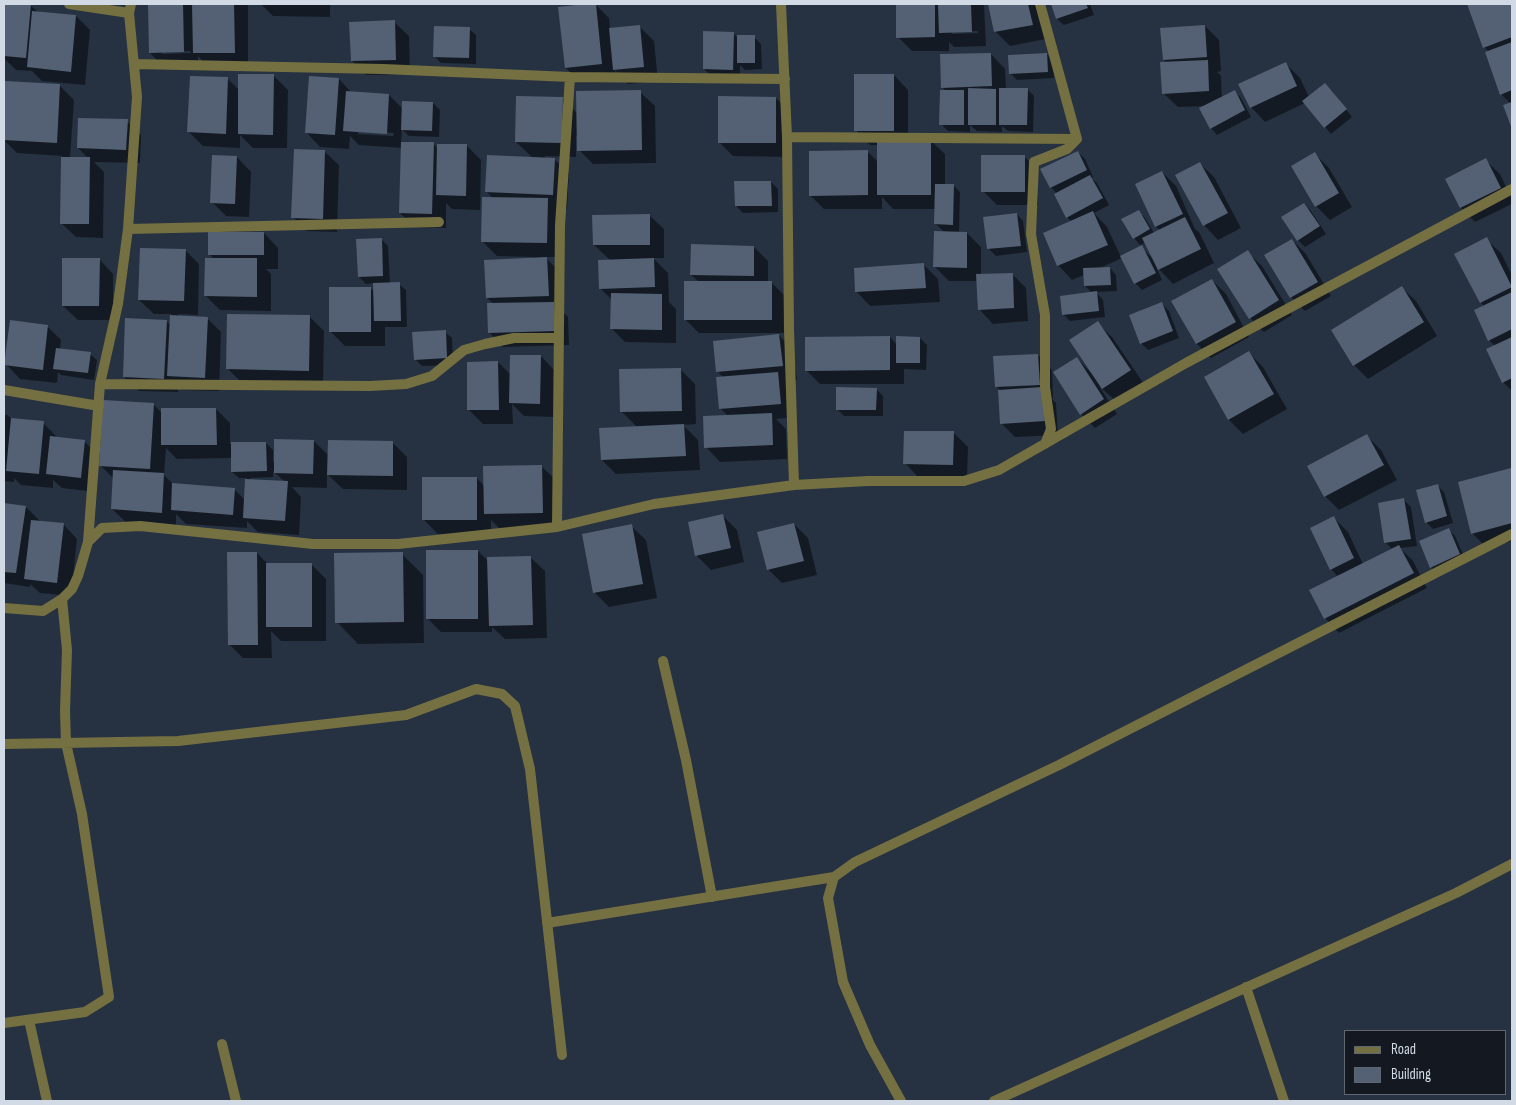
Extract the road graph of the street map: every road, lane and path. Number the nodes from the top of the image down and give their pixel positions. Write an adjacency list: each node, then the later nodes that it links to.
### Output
1 (69, 4): 4 (street)
2 (781, 4): 7 (street)
3 (1040, 4): 9 (street)
4 (130, 8): 5 (street)
5 (134, 64): 6 (street); 12 (street)
6 (570, 77): 7 (street); 13 (street)
7 (785, 78): 8 (street)
8 (787, 137): 9 (street); 18 (street)
9 (1076, 139): 17 (street)
10 (1512, 189): 17 (street)
11 (439, 222): 12 (street)
12 (128, 230): 14 (street)
13 (558, 338): 14 (street); 19 (street)
14 (100, 384): 16 (street)
15 (4, 390): 16 (street)
16 (99, 406): 21 (street)
17 (1044, 444): 18 (street)
18 (794, 485): 19 (street)
19 (557, 526): 21 (street)
20 (1512, 534): 28 (street)
21 (88, 542): 22 (street)
22 (62, 599): 23 (street); 25 (street)
23 (4, 608)
24 (663, 661): 29 (street)
25 (66, 743): 26 (street); 30 (street); 32 (street)
26 (4, 744)
27 (1512, 864): 31 (street)
28 (834, 878): 29 (street); 38 (street)
29 (712, 898): 30 (street)
30 (547, 923): 35 (street)
31 (1246, 988): 39 (street); 40 (street)
32 (29, 1020): 33 (street); 36 (street)
33 (4, 1023)
34 (222, 1044): 37 (street)
35 (562, 1055)
36 (47, 1101)
37 (236, 1101)
38 (901, 1101)
39 (994, 1101)
40 (1284, 1101)

